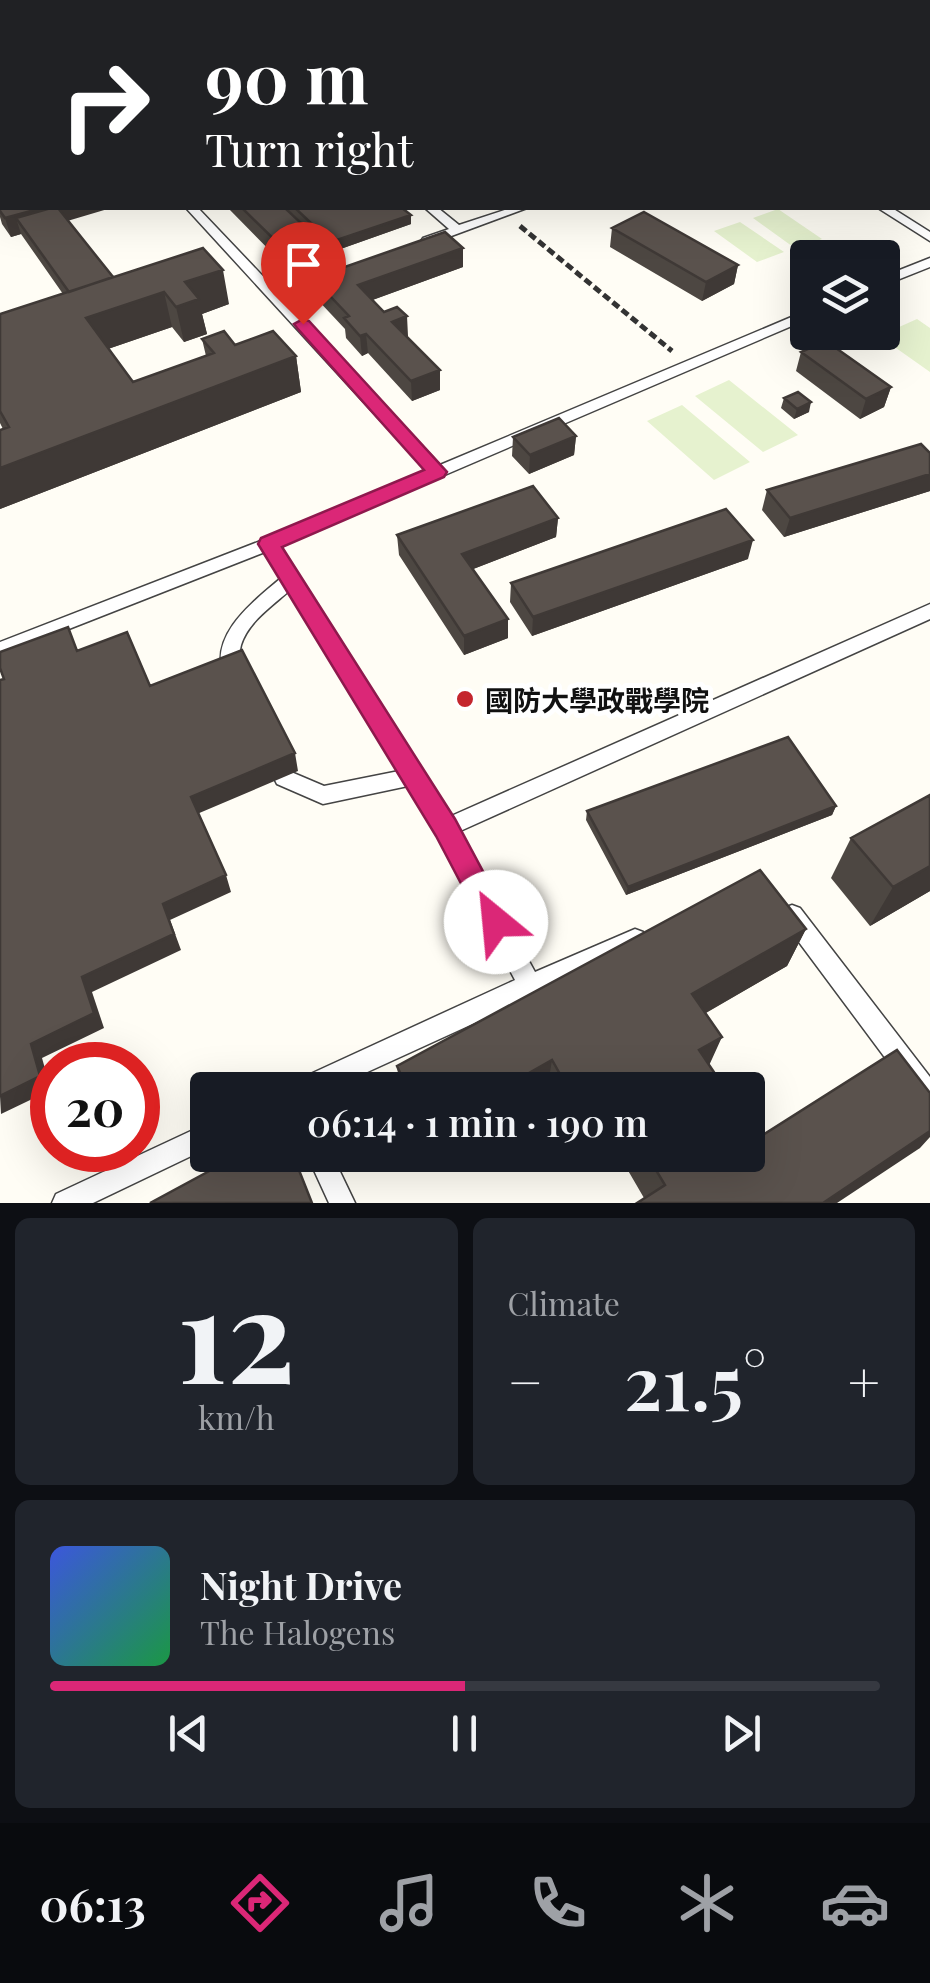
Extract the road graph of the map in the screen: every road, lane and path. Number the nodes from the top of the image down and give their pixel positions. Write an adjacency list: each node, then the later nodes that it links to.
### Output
1 (194, 210): 12 (lane)
2 (433, 210): 6 (lane)
3 (514, 210): 5 (lane)
4 (887, 210): 7 (lane)
5 (504, 213): 6 (lane); 14 (path)
6 (457, 230): 8 (lane)
7 (930, 236)
8 (421, 243)
9 (930, 262): 11 (lane)
10 (348, 269): 12 (lane)
11 (900, 274)
12 (276, 295): 15 (lane)
13 (790, 322): 14 (lane)
14 (689, 364): 15 (lane)
15 (437, 472): 16 (lane)
16 (269, 544): 17 (lane); 19 (lane)
17 (291, 580): 20 (lane); 21 (lane)
18 (930, 611): 23 (lane)
19 (0, 649)
20 (232, 672)
21 (414, 776): 22 (lane); 23 (lane)
22 (284, 778)
23 (446, 828): 26 (lane)
24 (779, 897): 28 (lane)
25 (658, 929): 26 (lane)
26 (530, 985): 27 (lane)
27 (339, 1072)
28 (930, 1097)
29 (190, 1143): 31 (lane)
30 (328, 1172): 32 (lane)
31 (65, 1203)
32 (342, 1203)

